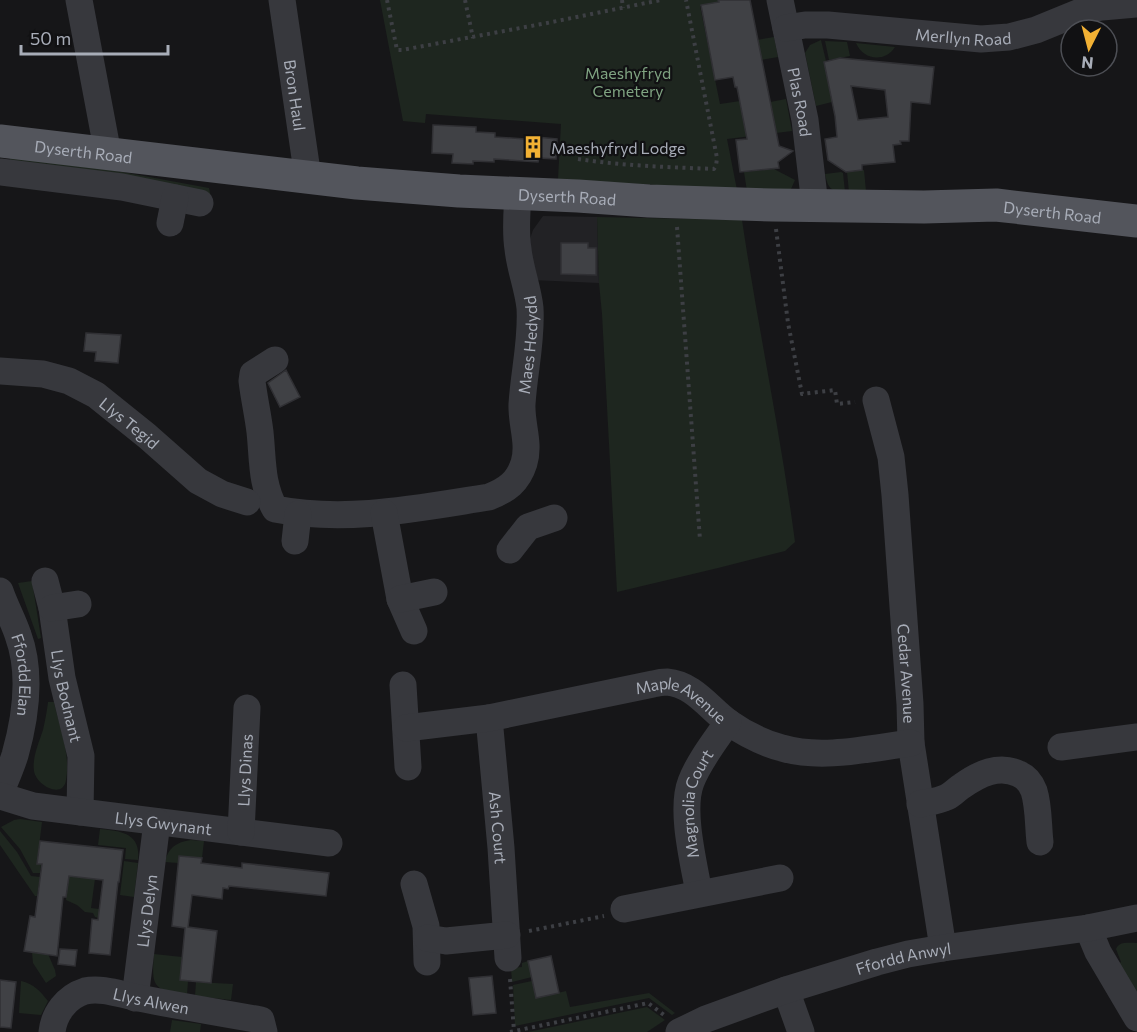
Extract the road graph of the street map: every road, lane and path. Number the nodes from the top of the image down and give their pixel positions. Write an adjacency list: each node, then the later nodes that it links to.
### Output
1 (79, 0): 14 (street)
2 (387, 0): 12 (path)
3 (465, 0): 12 (path)
4 (622, 0): 10 (path)
5 (661, 0): 10 (path)
6 (686, 0): 15 (path)
7 (780, 0): 11 (street, Plas Road)
8 (1137, 4): 11 (street, Merllyn Road)
9 (290, 8): 17 (street, Bron Haul)
10 (623, 8): 12 (path)
11 (786, 28): 20 (street, Plas Road)
12 (473, 38)
13 (0, 141): 14 (main road, Dyserth Road)
14 (108, 154): 17 (main road, Dyserth Road)
15 (578, 159)
16 (0, 172): 21 (street)
17 (308, 178): 18 (main road, Dyserth Road)
18 (518, 194): 19 (main road, Dyserth Road); 27 (street, Maes Hedydd)
19 (773, 205): 20 (main road, Dyserth Road); 26 (path)
20 (814, 205): 23 (main road, Dyserth Road)
21 (182, 208)
22 (677, 219): 33 (path)
23 (1137, 221)
24 (275, 360): 30 (street)
25 (0, 370): 28 (street, Llys Tegid)
26 (887, 414): 50 (street, Cedar Avenue)
27 (505, 490): 29 (street); 32 (street)
28 (247, 502)
29 (384, 513): 30 (street); 39 (street)
30 (298, 514): 34 (street)
31 (554, 518): 32 (street)
32 (528, 527): 35 (street)
33 (700, 540)
34 (295, 541)
35 (510, 550)
36 (45, 580): 41 (street, Llys Bodnant)
37 (0, 591): 44 (street, Ffordd Elan)
38 (434, 592): 39 (street)
39 (400, 599): 42 (street)
40 (78, 604): 41 (street)
41 (52, 608): 55 (street, Llys Bodnant)
42 (414, 631)
43 (403, 685): 48 (street)
44 (12, 707): 53 (street, Ffordd Elan)
45 (247, 708): 58 (street, Llys Dinas)
46 (489, 718): 47 (street, Maple Avenue); 48 (street, Maple Avenue); 66 (street, Ash Court)
47 (728, 722): 50 (street, Maple Avenue); 62 (street, Magnolia Court)
48 (406, 728): 52 (street)
49 (1137, 736): 51 (street)
50 (911, 743): 54 (street, Cedar Avenue)
51 (1061, 747)
52 (408, 767)
53 (0, 795): 55 (street, Llys Gwynant)
54 (920, 804): 57 (street); 67 (street, Cedar Avenue)
55 (80, 812): 56 (street, Llys Gwynant)
56 (157, 822): 58 (street, Llys Gwynant); 69 (street, Llys Delyn)
57 (1046, 824)
58 (241, 832): 59 (street, Llys Gwynant)
59 (329, 843)
60 (764, 874): 62 (street)
61 (414, 884): 66 (street)
62 (699, 893): 63 (street)
63 (624, 909): 66 (path)
64 (1137, 918): 65 (street, Ffordd Anwyl)
65 (1088, 928): 67 (street, Ffordd Anwyl); 71 (street)
66 (508, 947): 74 (path)
67 (943, 948): 68 (street, Ffordd Anwyl)
68 (786, 990): 72 (street, Ffordd Anwyl); 75 (street)
69 (135, 998): 70 (street, Llys Alwen); 73 (street, Llys Alwen)
70 (268, 1018)
71 (1137, 1018)
72 (681, 1031): 74 (path)
73 (52, 1032)
74 (513, 1032)
75 (801, 1032)

